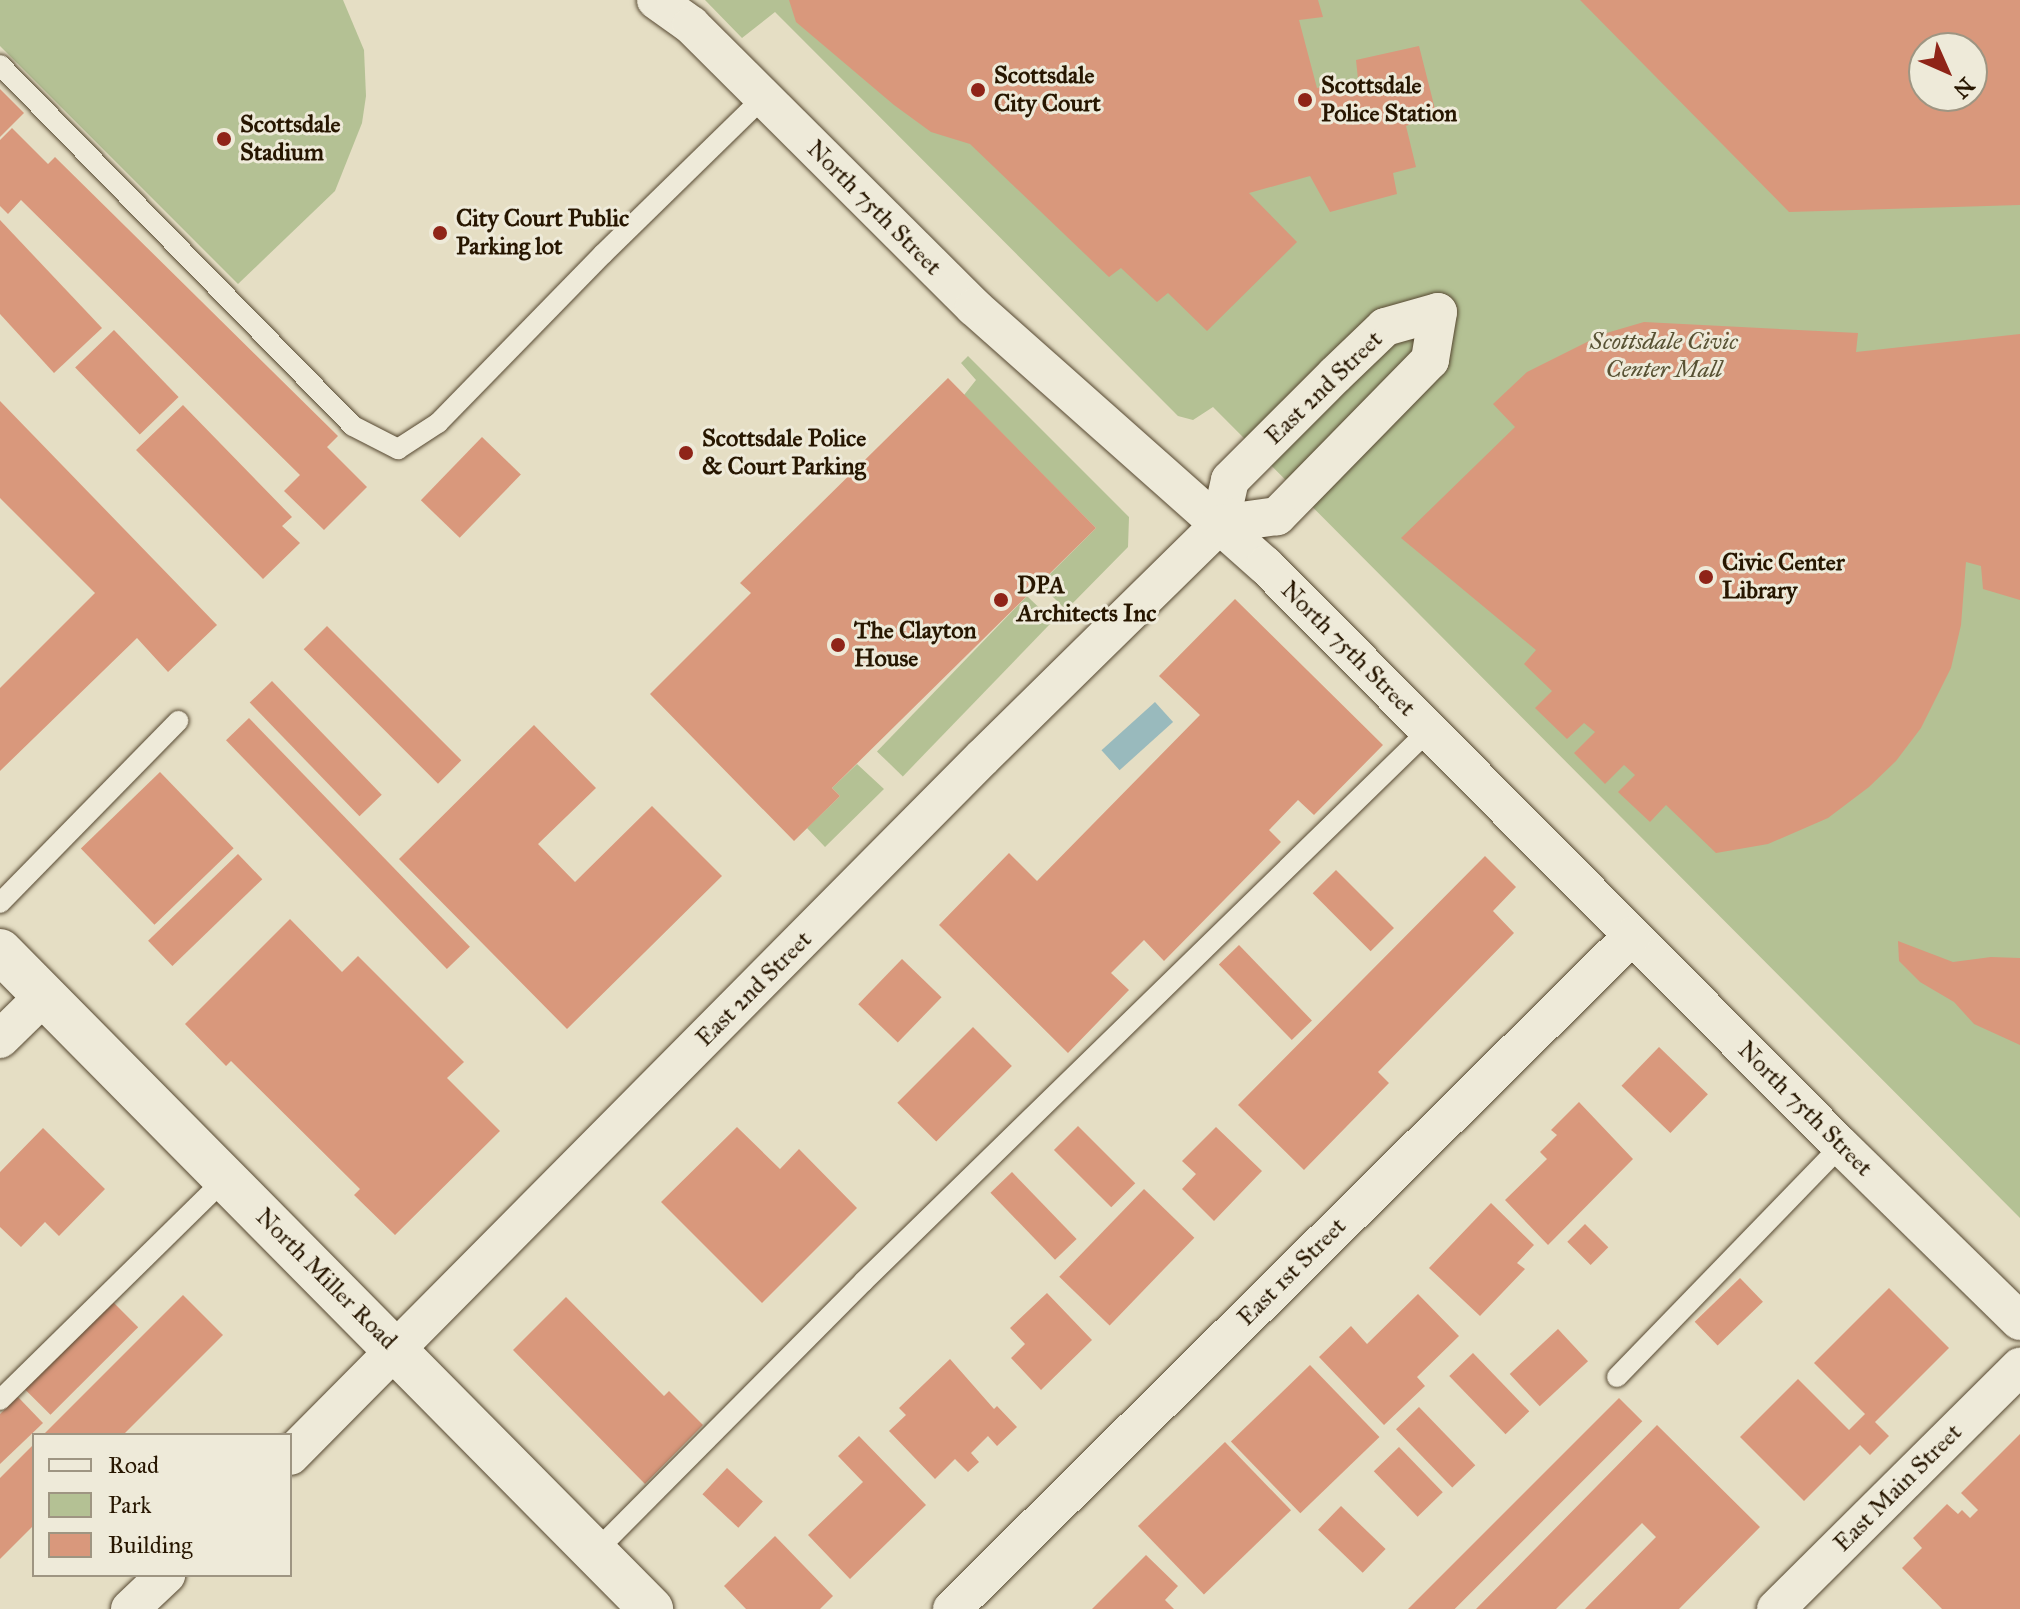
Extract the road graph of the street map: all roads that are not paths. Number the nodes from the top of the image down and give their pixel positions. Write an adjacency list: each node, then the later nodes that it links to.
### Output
1 (656, 0): 3 (street, North 75th Street)
2 (0, 65): 3 (lane)
3 (762, 99): 4 (street, North 75th Street)
4 (1220, 524): 4 (street, East 2nd Street); 6 (street, North 75th Street); 15 (street, East 2nd Street)
5 (178, 721): 7 (lane)
6 (1429, 730): 8 (street, North 75th Street); 20 (lane)
7 (0, 903)
8 (1632, 936): 12 (street, North 75th Street); 24 (street, East 1st Street)
9 (0, 951): 10 (street, North Miller Road)
10 (45, 995): 11 (street); 13 (street, North Miller Road)
11 (0, 1039)
12 (1841, 1146): 14 (street, North 75th Street); 17 (lane)
13 (226, 1178): 15 (street, North Miller Road); 18 (lane)
14 (2020, 1321)
15 (397, 1351): 19 (street, East 2nd Street); 20 (street, North Miller Road)
16 (2020, 1367): 25 (street, East Main Street)
17 (1617, 1377)
18 (0, 1400)
19 (292, 1454)
20 (596, 1551): 23 (street, North Miller Road)
21 (164, 1577): 22 (street)
22 (130, 1609)
23 (651, 1609)
24 (952, 1609)
25 (1776, 1609)

